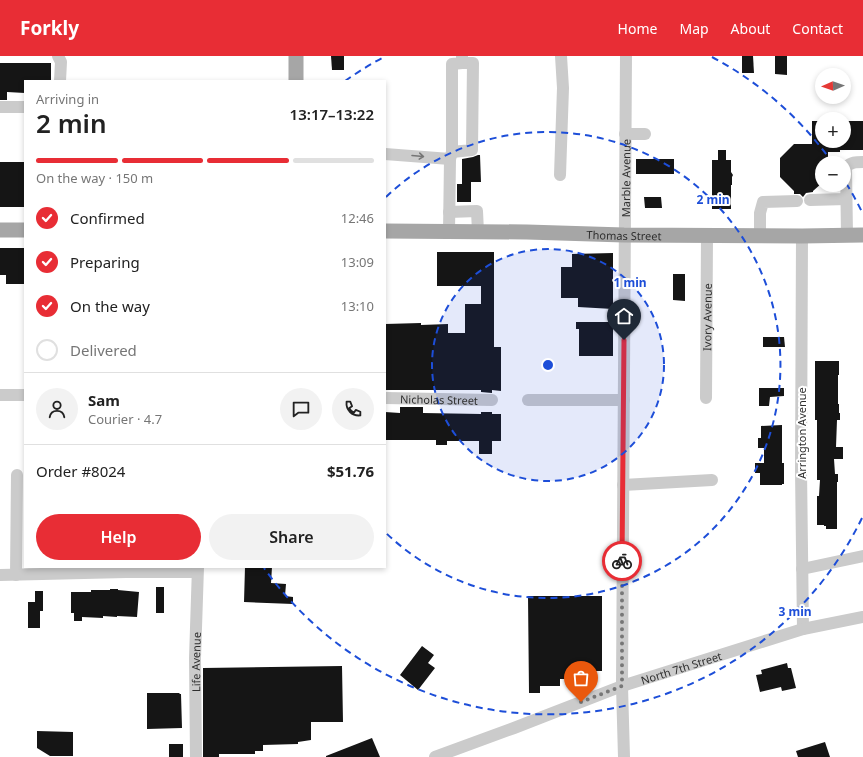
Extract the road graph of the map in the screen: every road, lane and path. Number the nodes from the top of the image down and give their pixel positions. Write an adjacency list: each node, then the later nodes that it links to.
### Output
1 (58, 56): 6 (street)
2 (296, 56): 7 (main road)
3 (560, 56): 15 (street)
4 (626, 56): 10 (street, Marble Avenue)
5 (462, 60): 13 (street); 13 (street)
6 (60, 80)
7 (296, 80)
8 (0, 107): 9 (street)
9 (24, 107)
10 (625, 134): 11 (street); 25 (street, Marble Avenue)
11 (645, 134)
12 (386, 154): 13 (street, one-way to 13)
13 (451, 155): 19 (street)
14 (863, 162): 16 (street)
15 (560, 174)
16 (846, 199): 17 (street); 30 (street)
17 (810, 200)
18 (797, 201): 28 (street)
19 (449, 212): 23 (street); 24 (street)
20 (0, 230): 21 (main road)
21 (24, 230)
22 (386, 231): 23 (main road, Thomas Street)
23 (449, 232): 24 (main road, Thomas Street)
24 (478, 232): 25 (main road, Thomas Street)
25 (624, 235): 27 (main road, Thomas Street); 37 (street, Marble Avenue)
26 (863, 235): 30 (main road, Thomas Street)
27 (707, 236): 28 (main road, Thomas Street); 34 (street, Ivory Avenue)
28 (760, 236): 29 (main road, Thomas Street)
29 (802, 236): 30 (main road, Thomas Street); 42 (street, Arrington Avenue)
30 (847, 236)
31 (0, 395): 32 (street)
32 (24, 395)
33 (386, 398): 35 (street, Nicholas Street)
34 (706, 398)
35 (492, 400)
36 (528, 400): 37 (street)
37 (624, 400): 40 (street, Marble Avenue)
38 (17, 475): 46 (street)
39 (712, 480): 40 (street)
40 (622, 485): 49 (street, Marble Avenue)
41 (863, 556): 42 (street)
42 (802, 569): 48 (street, Arrington Avenue)
43 (126, 570): 44 (street); 46 (street)
44 (198, 570): 50 (street, Life Avenue)
45 (0, 575): 46 (street)
46 (16, 575)
47 (863, 617): 48 (street, North 7th Street)
48 (803, 629): 49 (street, North 7th Street)
49 (622, 686): 51 (street, North 7th Street); 52 (street, Marble Avenue)
50 (196, 757)
51 (435, 757)
52 (624, 757)

